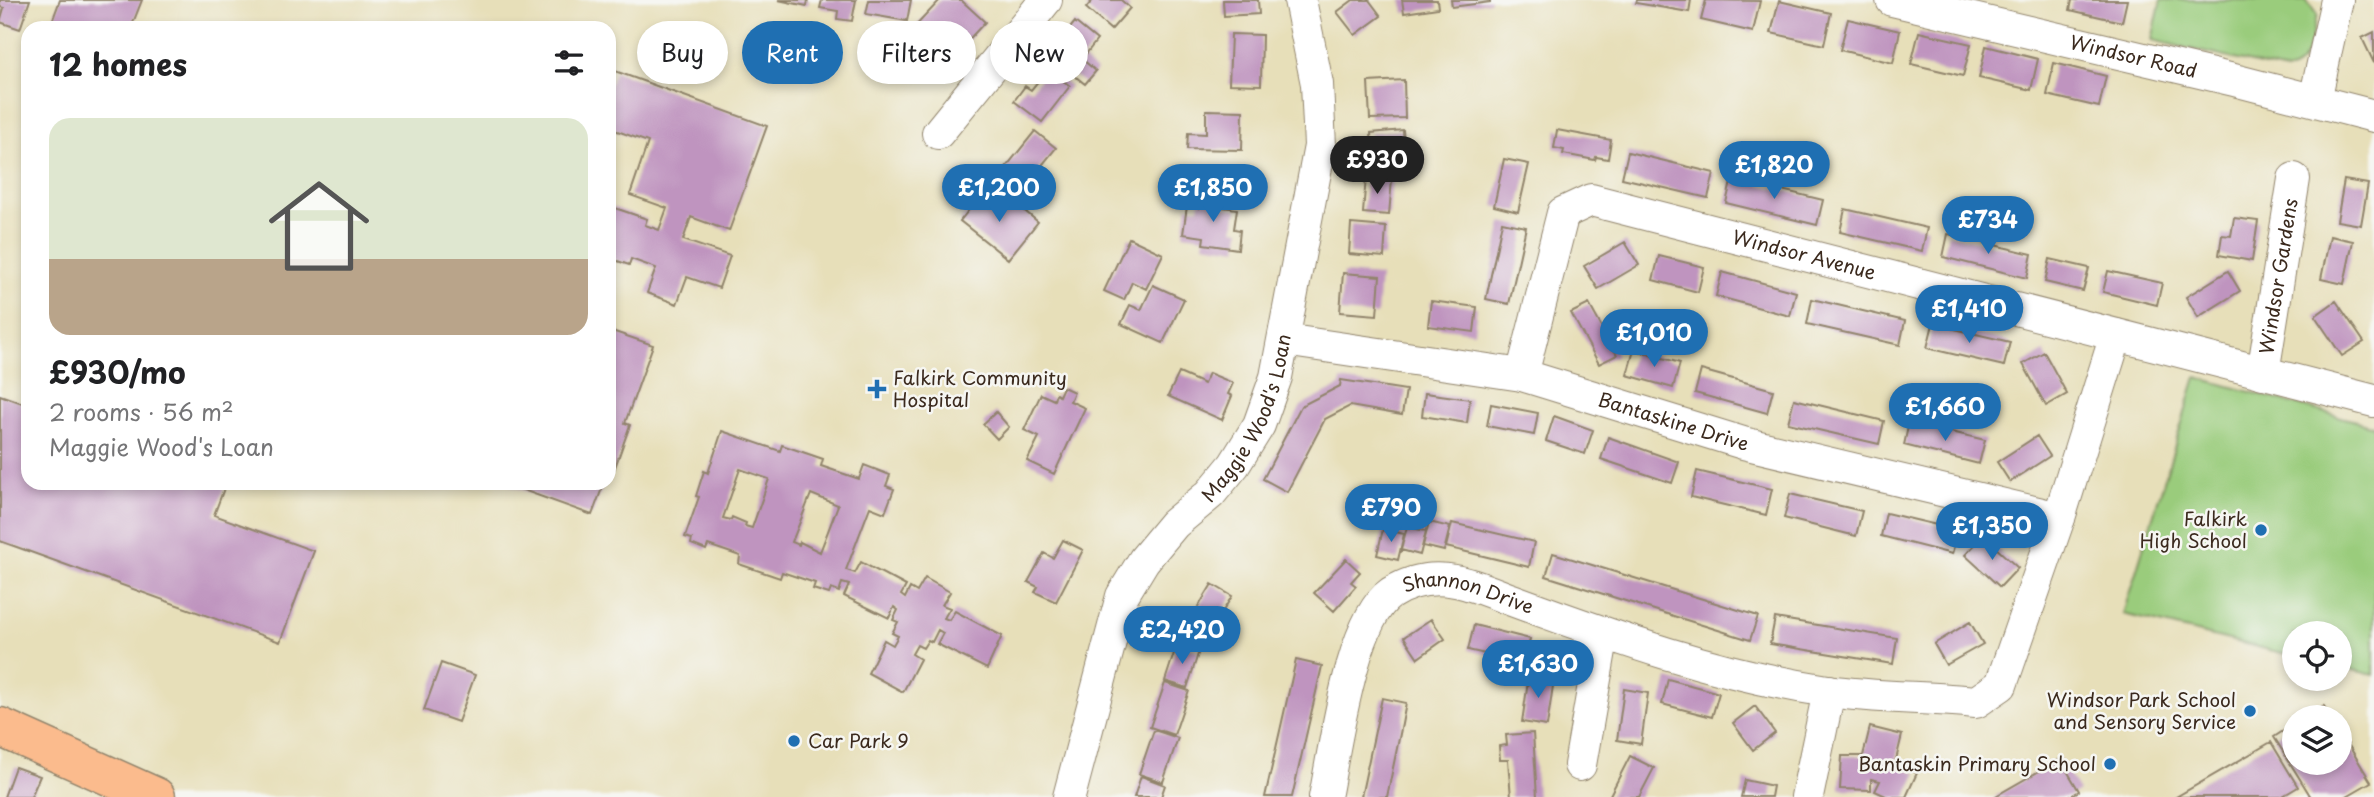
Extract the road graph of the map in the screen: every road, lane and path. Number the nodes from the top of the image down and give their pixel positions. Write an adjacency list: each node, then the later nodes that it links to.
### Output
1 (1046, 0): 7 (street)
2 (1300, 0): 10 (street, Maggie Wood's Loan)
3 (1892, 0): 5 (street, Windsor Road)
4 (2337, 0): 5 (street)
5 (2315, 100): 6 (street, Windsor Road)
6 (2374, 116)
7 (938, 133)
8 (2294, 179): 11 (street, Windsor Gardens)
9 (2116, 335): 11 (street, Windsor Avenue); 12 (street, Windsor Avenue); 14 (street)
10 (1284, 340): 12 (street, Bantaskine Drive); 20 (street, Maggie Wood's Loan)
11 (2263, 373): 13 (street, Windsor Avenue)
12 (1522, 375): 14 (street, Bantaskine Drive)
13 (2374, 401)
14 (2059, 518): 16 (street, Shannon Drive)
15 (1604, 634): 16 (street, Shannon Drive); 18 (street); 21 (street, Shannon Drive)
16 (1829, 691): 22 (street)
17 (0, 727): 19 (main road)
18 (1580, 765)
19 (156, 797)
20 (1069, 797)
21 (1325, 797)
22 (1807, 797)

